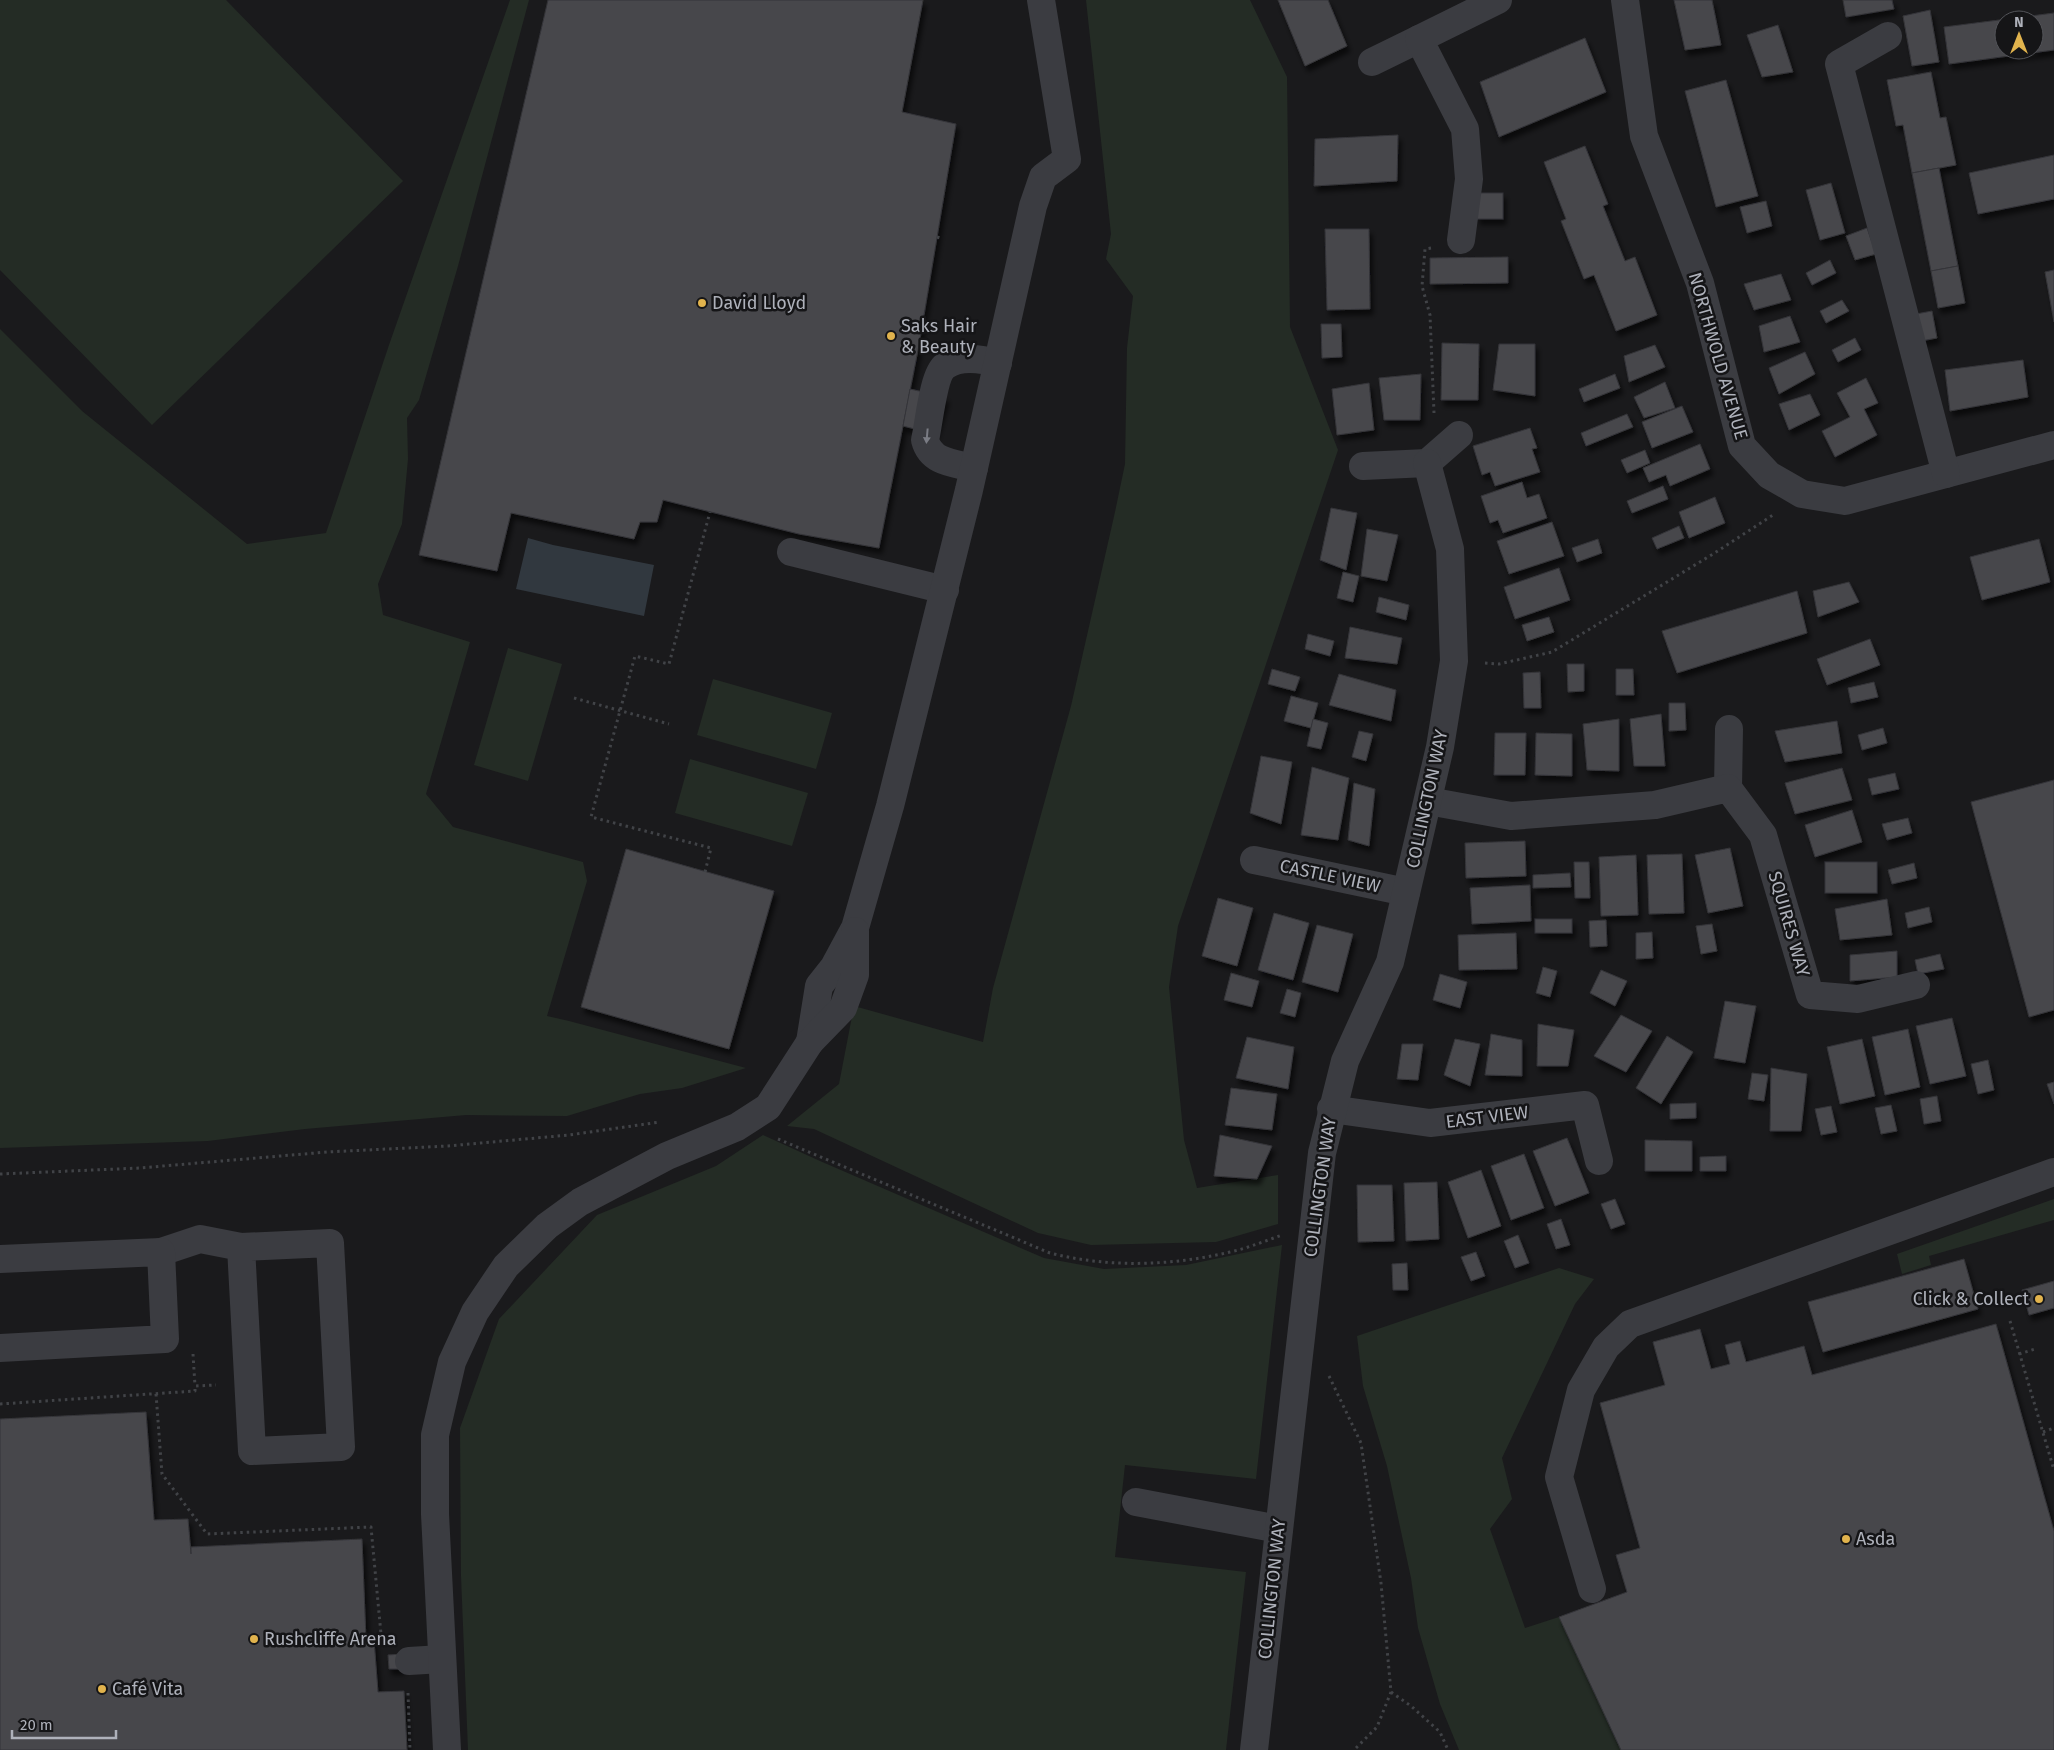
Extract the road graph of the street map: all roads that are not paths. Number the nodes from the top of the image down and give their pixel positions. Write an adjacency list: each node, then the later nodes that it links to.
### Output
1 (1042, 0): 9 (street)
2 (1498, 0): 4 (street)
3 (1625, 0): 15 (street, NORTHWOLD AVENUE)
4 (1454, 10): 6 (street)
5 (1888, 36): 15 (street)
6 (1418, 39): 7 (street); 8 (street)
7 (1372, 62)
8 (1461, 240)
9 (998, 363): 14 (street); 14 (street, one-way to 14)
10 (1459, 435): 12 (street)
11 (2054, 445): 15 (street, NORTHWOLD AVENUE)
12 (1427, 463): 13 (street); 20 (street, COLLINGTON WAY)
13 (1363, 466)
14 (974, 468): 17 (street)
15 (1946, 474)
16 (791, 552): 17 (street)
17 (944, 590): 34 (street)
18 (1729, 730): 19 (street)
19 (1728, 788): 20 (street); 23 (street, SQUIRES WAY)
20 (1428, 801): 22 (street, COLLINGTON WAY)
21 (1254, 860): 22 (street, CASTLE VIEW)
22 (1406, 892): 24 (street, COLLINGTON WAY)
23 (1916, 985)
24 (1331, 1110): 25 (street, EAST VIEW); 32 (street, COLLINGTON WAY)
25 (1599, 1162)
26 (2054, 1172): 33 (street)
27 (241, 1247): 27 (street); 28 (street)
28 (161, 1252): 29 (street); 30 (street)
29 (0, 1259)
30 (0, 1348)
31 (1136, 1502): 32 (street)
32 (1279, 1529): 37 (street, COLLINGTON WAY)
33 (1592, 1589)
34 (442, 1659): 35 (street); 36 (street)
35 (409, 1661)
36 (446, 1750)
37 (1254, 1750)

